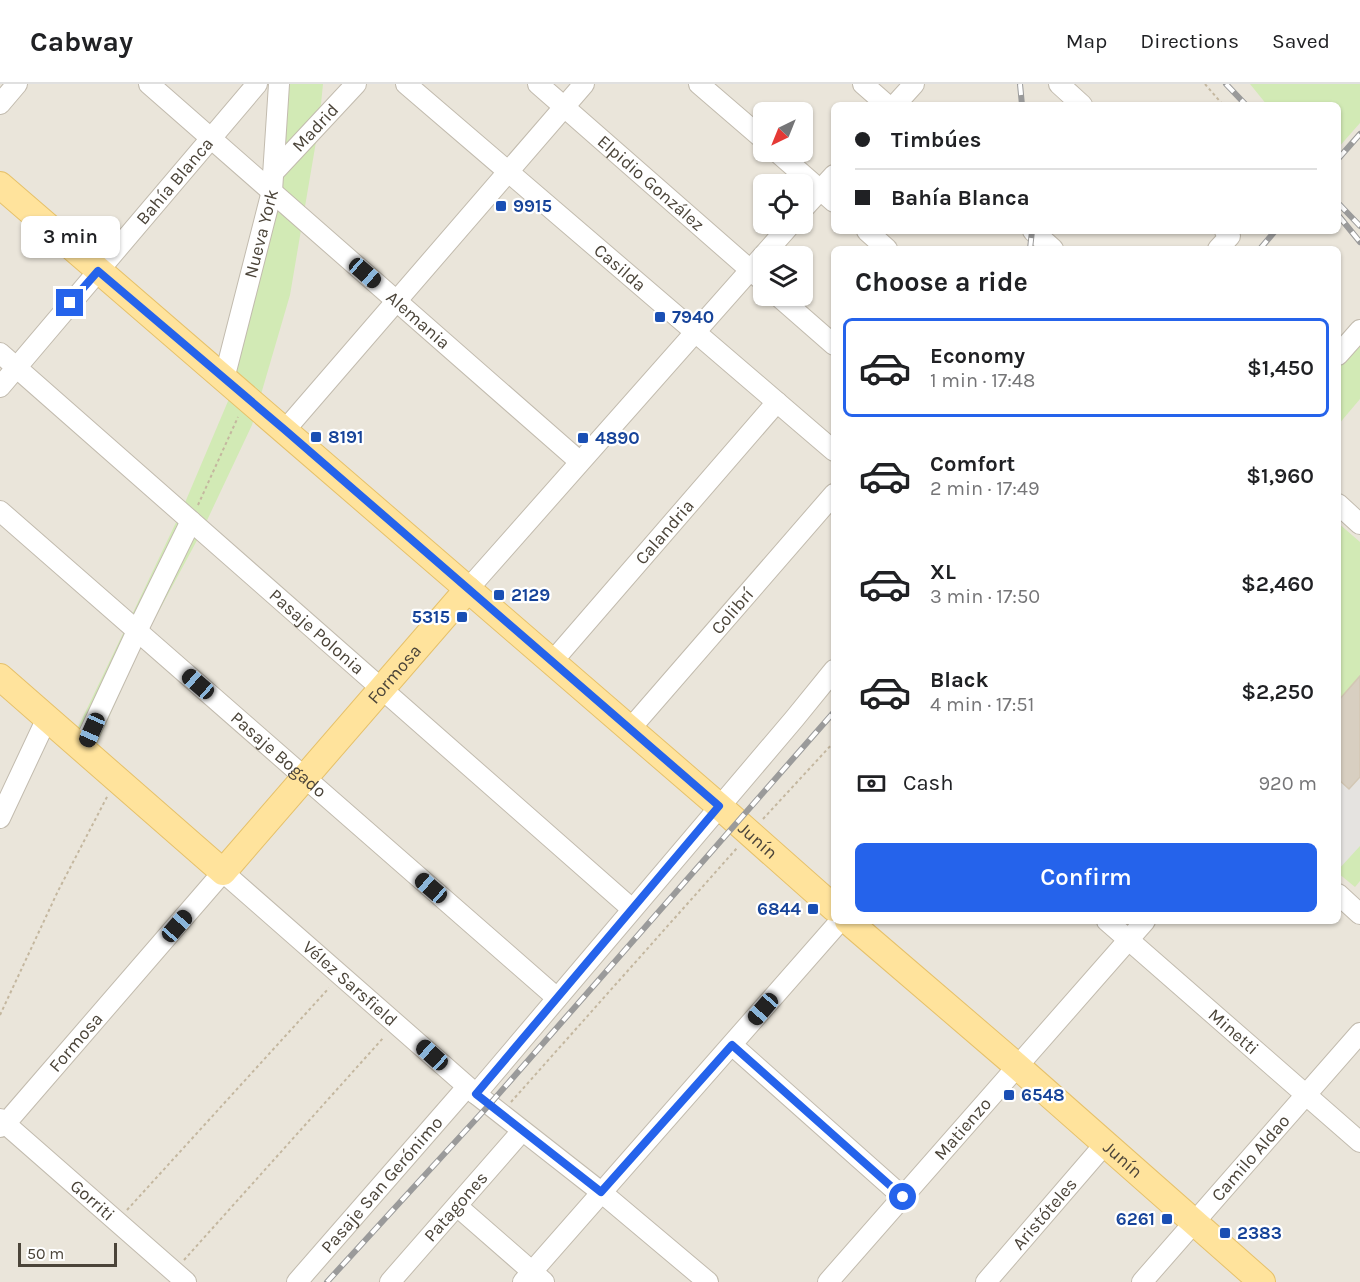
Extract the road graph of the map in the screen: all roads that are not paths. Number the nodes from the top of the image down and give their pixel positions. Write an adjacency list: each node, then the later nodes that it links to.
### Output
1 (17, 84): 16 (street)
2 (149, 84): 19 (street, Alemania)
3 (256, 84): 19 (street, Bahía Blanca)
4 (279, 84): 22 (street, Nueva York)
5 (356, 84): 22 (street, Madrid)
6 (406, 84): 21 (street, Casilda)
7 (538, 84): 17 (street, Elpidio González)
8 (584, 84): 17 (street)
9 (699, 84): 18 (street)
10 (863, 84): 13 (street)
11 (914, 84): 14 (street)
12 (1059, 84): 15 (street)
13 (884, 102)
14 (898, 102)
15 (1079, 102)
16 (0, 104)
17 (564, 107): 21 (street); 31 (street, Elpidio González)
18 (753, 131)
19 (211, 138): 22 (street, Alemania); 30 (street, Bahía Blanca)
20 (788, 162): 24 (street)
21 (508, 171): 33 (street); 36 (street, Casilda)
22 (273, 182): 33 (street, Alemania); 41 (street, Nueva York)
23 (0, 185): 30 (main road, Junín)
24 (827, 196): 25 (street)
25 (813, 204)
26 (870, 234): 28 (street)
27 (1036, 234): 29 (street)
28 (884, 246)
29 (1050, 246)
30 (98, 271): 40 (street, Bahía Blanca); 41 (main road, Junín)
31 (753, 273)
32 (753, 279): 36 (street, Formosa)
33 (397, 301): 44 (street); 46 (street, Alemania)
34 (789, 306): 37 (street)
35 (1360, 330): 38 (street)
36 (697, 331): 43 (street, Casilda); 46 (street, Formosa)
37 (831, 342)
38 (1341, 352)
39 (0, 353): 40 (street, Pasaje Polonia)
40 (16, 368): 42 (street, Bahía Blanca); 50 (street, Pasaje Polonia)
41 (224, 379): 44 (main road, Junín)
42 (0, 387)
43 (777, 402): 45 (street, Casilda); 54 (street, Calandria)
44 (285, 430): 52 (main road, Junín)
45 (831, 448)
46 (579, 461): 52 (street, Formosa)
47 (831, 497): 59 (street, Colibrí)
48 (1341, 507): 51 (street)
49 (0, 511): 53 (street, Pasaje Bogado)
50 (191, 521): 53 (street); 57 (street, Pasaje Polonia)
51 (1360, 524)
52 (468, 589): 54 (main road, Junín); 57 (main road, Formosa)
53 (137, 631): 60 (street); 61 (street, Pasaje Bogado)
54 (552, 662): 59 (main road, Junín)
55 (831, 674): 62 (street, Pasaje San Gerónimo)
56 (0, 677): 58 (main road, Vélez Sarsfield)
57 (382, 689): 61 (main road, Formosa); 67 (street, Pasaje Polonia)
58 (46, 718): 60 (main road, Vélez Sarsfield); 63 (street)
59 (630, 729): 62 (main road, Junín)
60 (82, 749): 64 (main road, Vélez Sarsfield)
61 (305, 777): 64 (main road, Formosa); 74 (street, Pasaje Bogado)
62 (719, 806): 66 (main road, Junín); 67 (street, Pasaje San Gerónimo)
63 (0, 818)
64 (223, 872): 78 (street, Vélez Sarsfield); 80 (street, Formosa)
65 (1341, 897): 68 (street)
66 (831, 905)
67 (632, 909): 74 (street, Pasaje San Gerónimo)
68 (1360, 914)
69 (837, 924): 76 (street)
70 (851, 924): 77 (main road, Junín)
71 (1110, 924): 73 (street, Minetti)
72 (1142, 924): 73 (street, Matienzo)
73 (1128, 940): 77 (street, Matienzo); 79 (street, Minetti)
74 (557, 998): 78 (street, Pasaje San Gerónimo)
75 (1360, 1033): 79 (street, Camilo Aldao)
76 (732, 1045): 84 (street); 85 (street)
77 (1017, 1066): 83 (main road, Junín); 85 (street, Matienzo)
78 (472, 1090): 81 (street, Vélez Sarsfield); 90 (street, Pasaje San Gerónimo)
79 (1306, 1094): 82 (street, Minetti); 87 (street, Camilo Aldao)
80 (2, 1123): 88 (street, Gorriti)
81 (522, 1131): 84 (street, Vélez Sarsfield); 86 (street, Patagones)
82 (1360, 1142)
83 (1104, 1145): 87 (main road, Junín); 94 (street, Aristóteles)
84 (601, 1192): 89 (street); 92 (street, Vélez Sarsfield)
85 (903, 1197): 93 (street, Matienzo)
86 (457, 1206): 89 (street); 91 (street, Patagones)
87 (1194, 1223): 95 (street, Camilo Aldao); 96 (main road, Junín)
88 (180, 1277)
89 (533, 1279)
90 (297, 1282)
91 (390, 1282)
92 (708, 1282)
93 (828, 1282)
94 (986, 1282)
95 (1142, 1282)
96 (1262, 1282)

